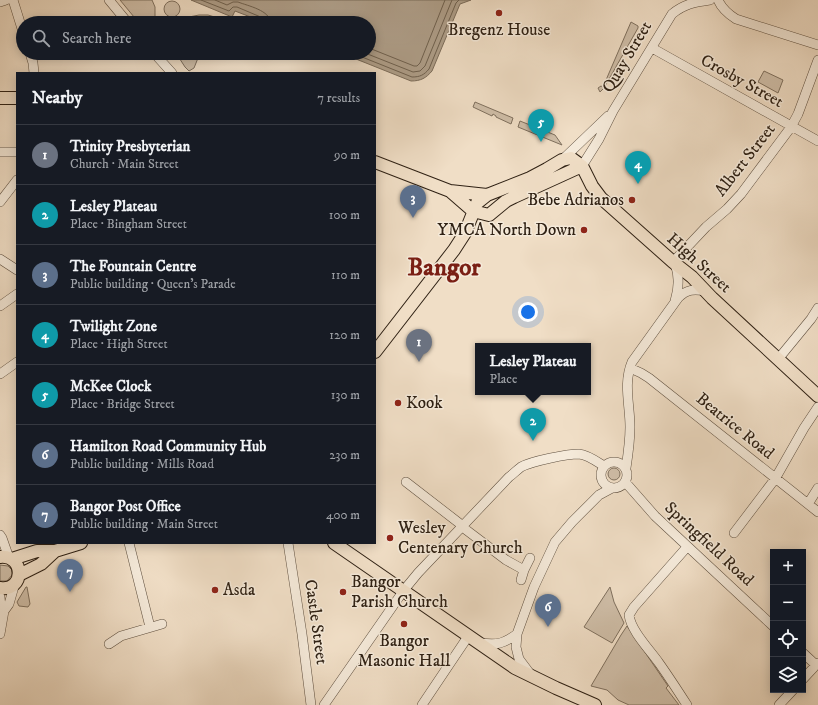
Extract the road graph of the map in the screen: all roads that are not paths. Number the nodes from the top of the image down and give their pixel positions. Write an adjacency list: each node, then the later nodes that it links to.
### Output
1 (6, 0): 6 (street)
2 (13, 0): 7 (street)
3 (109, 0): 8 (street)
4 (710, 0): 10 (street, Quay Street)
5 (718, 0): 9 (street)
6 (0, 2)
7 (18, 16)
8 (122, 16)
9 (818, 45)
10 (652, 48): 18 (street, Quay Street); 19 (street, Crosby Street)
11 (32, 60): 14 (street)
12 (160, 60): 15 (street)
13 (818, 60): 19 (street, Albert Street)
14 (34, 72)
15 (171, 72)
16 (0, 98): 17 (main road)
17 (16, 98)
18 (613, 111): 23 (street); 25 (street)
19 (791, 127): 20 (street, Crosby Street); 32 (street, Albert Street)
20 (818, 141)
21 (0, 152): 22 (street)
22 (16, 152)
23 (562, 160): 25 (main road); 28 (main road)
24 (376, 162): 27 (main road)
25 (582, 166): 30 (main road); 32 (main road, High Street)
26 (16, 181): 29 (street)
27 (450, 191): 28 (main road); 30 (main road)
28 (487, 195): 30 (main road)
29 (0, 202)
30 (473, 211): 39 (main road)
31 (0, 259): 33 (street)
32 (674, 263): 34 (main road, High Street); 36 (street)
33 (16, 269)
34 (706, 291): 36 (street); 40 (main road, High Street)
35 (16, 295): 37 (street)
36 (675, 303): 42 (street)
37 (0, 306)
38 (818, 308): 40 (street)
39 (376, 351)
40 (779, 358): 44 (main road, High Street)
41 (16, 363): 43 (street)
42 (630, 368): 47 (street); 48 (street, Beatrice Road)
43 (0, 374)
44 (818, 396)
45 (818, 407): 48 (street)
46 (604, 466): 47 (street); 51 (street); 55 (street)
47 (626, 468): 50 (street)
48 (775, 479): 53 (street, Beatrice Road); 56 (street)
49 (406, 482): 55 (street)
50 (626, 482): 51 (street); 62 (street, Springfield Road)
51 (612, 488): 77 (street)
52 (818, 488): 53 (street)
53 (808, 504): 54 (street, Beatrice Road)
54 (818, 512)
55 (462, 526): 66 (street); 70 (street)
56 (734, 532)
57 (0, 535): 64 (street)
58 (78, 544): 63 (main road)
59 (129, 544): 75 (street)
60 (288, 544): 86 (street, Castle Street)
61 (335, 544): 70 (main road)
62 (687, 547): 73 (street, Springfield Road); 90 (street)
63 (55, 551): 64 (main road); 67 (main road)
64 (7, 558): 67 (main road)
65 (530, 558): 66 (street)
66 (524, 570): 68 (street)
67 (17, 579): 69 (main road); 72 (street)
68 (521, 580)
69 (0, 588)
70 (404, 590): 78 (main road); 87 (street)
71 (0, 597): 72 (street)
72 (4, 611): 76 (street)
73 (770, 623)
74 (162, 624): 75 (street)
75 (150, 628): 80 (street)
76 (0, 634)
77 (517, 634): 79 (street); 83 (street)
78 (469, 636): 79 (main road); 88 (street)
79 (480, 643): 83 (main road)
80 (109, 644)
81 (806, 655): 82 (street)
82 (817, 664): 84 (street)
83 (531, 675): 89 (main road)
84 (806, 676)
85 (790, 693): 91 (street)
86 (311, 705)
87 (324, 705)
88 (422, 705)
89 (595, 705)
90 (687, 705)
91 (779, 705)

